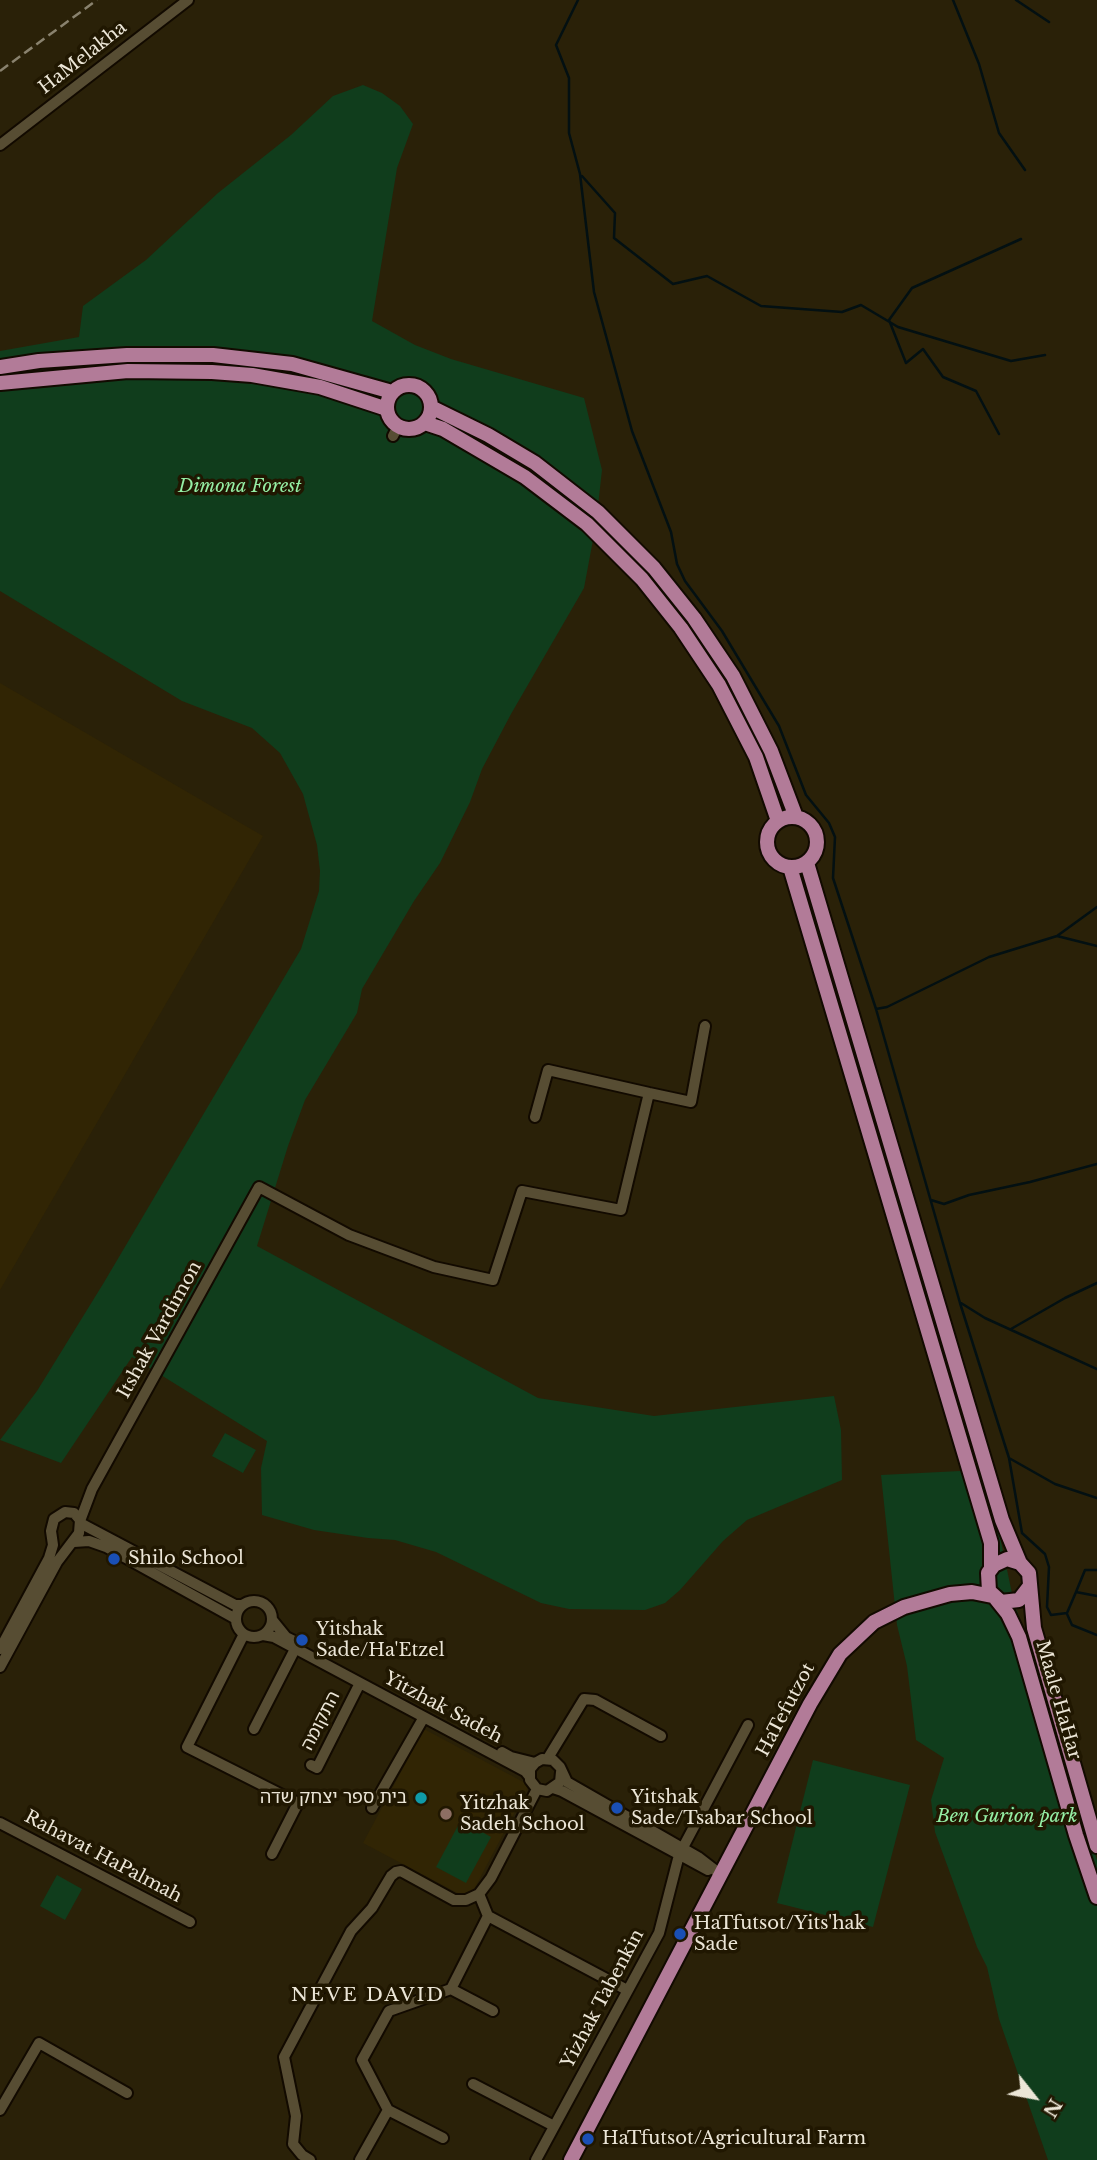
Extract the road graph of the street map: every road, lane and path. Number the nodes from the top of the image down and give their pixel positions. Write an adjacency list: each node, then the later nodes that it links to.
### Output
1 (188, 0): 2 (street, HaMelakha)
2 (0, 145)
3 (0, 368): 5 (main road)
4 (0, 383): 7 (main road)
5 (393, 392): 6 (main road); 7 (main road)
6 (431, 407): 8 (main road); 9 (main road)
7 (387, 409): 8 (main road)
8 (425, 423): 10 (main road)
9 (796, 817): 10 (main road); 11 (main road)
10 (778, 821): 12 (main road)
11 (807, 863): 12 (main road); 19 (main road)
12 (790, 867): 20 (main road)
13 (705, 1026): 14 (street)
14 (649, 1093): 15 (street); 16 (street, Itshak Vardimon)
15 (535, 1117)
16 (77, 1519): 17 (street); 18 (street); 24 (street)
17 (53, 1540): 18 (street); 29 (street)
18 (73, 1543): 25 (street); 31 (street)
19 (1020, 1563): 20 (main road); 21 (main road)
20 (989, 1571): 22 (main road, HaTefutzot); 23 (main road)
21 (1029, 1587): 23 (main road); 46 (main road, Maale HaHar)
22 (950, 1594): 23 (main road, HaTefutzot); 49 (main road, HaTefutzot)
23 (994, 1597): 51 (main road, Maale HaHar)
24 (243, 1605): 25 (street); 26 (street)
25 (236, 1619): 27 (street)
26 (273, 1621): 28 (street); 38 (street, Yitzhak Sadeh)
27 (244, 1634): 28 (street); 48 (street)
28 (263, 1635): 30 (street, Yitzhak Sadeh)
29 (0, 1649)
30 (295, 1649): 32 (street, Yitzhak Sadeh); 35 (street)
31 (0, 1667)
32 (359, 1683): 33 (street, Yitzhak Sadeh); 39 (street, התקומה)
33 (424, 1717): 41 (street, Yitzhak Sadeh); 44 (street)
34 (748, 1725): 47 (street, Yizhak Tabenkin)
35 (254, 1729)
36 (661, 1736): 37 (street)
37 (548, 1758): 38 (street); 40 (street)
38 (535, 1763): 41 (street)
39 (311, 1765)
40 (561, 1772): 42 (street); 47 (street)
41 (529, 1776): 43 (street)
42 (553, 1788): 43 (street); 47 (street)
43 (537, 1789): 50 (street)
44 (372, 1808)
45 (0, 1823): 53 (street, Rahavat HaPalmah)
46 (1097, 1846)
47 (681, 1852): 49 (street); 55 (street, Yizhak Tabenkin)
48 (272, 1854)
49 (720, 1874): 66 (main road, HaTefutzot)
50 (479, 1894): 52 (street); 63 (street)
51 (1097, 1897)
52 (488, 1916): 54 (street); 55 (street)
53 (190, 1922)
54 (451, 1989): 56 (street); 60 (street)
55 (627, 1990): 61 (street, Yizhak Tabenkin)
56 (493, 2011)
57 (473, 2084): 61 (street)
58 (127, 2093): 59 (street)
59 (0, 2110)
60 (388, 2110): 62 (street); 64 (street)
61 (554, 2126): 65 (street, Yizhak Tabenkin)
62 (443, 2138)
63 (310, 2160)
64 (360, 2160)
65 (536, 2160)
66 (571, 2160)

